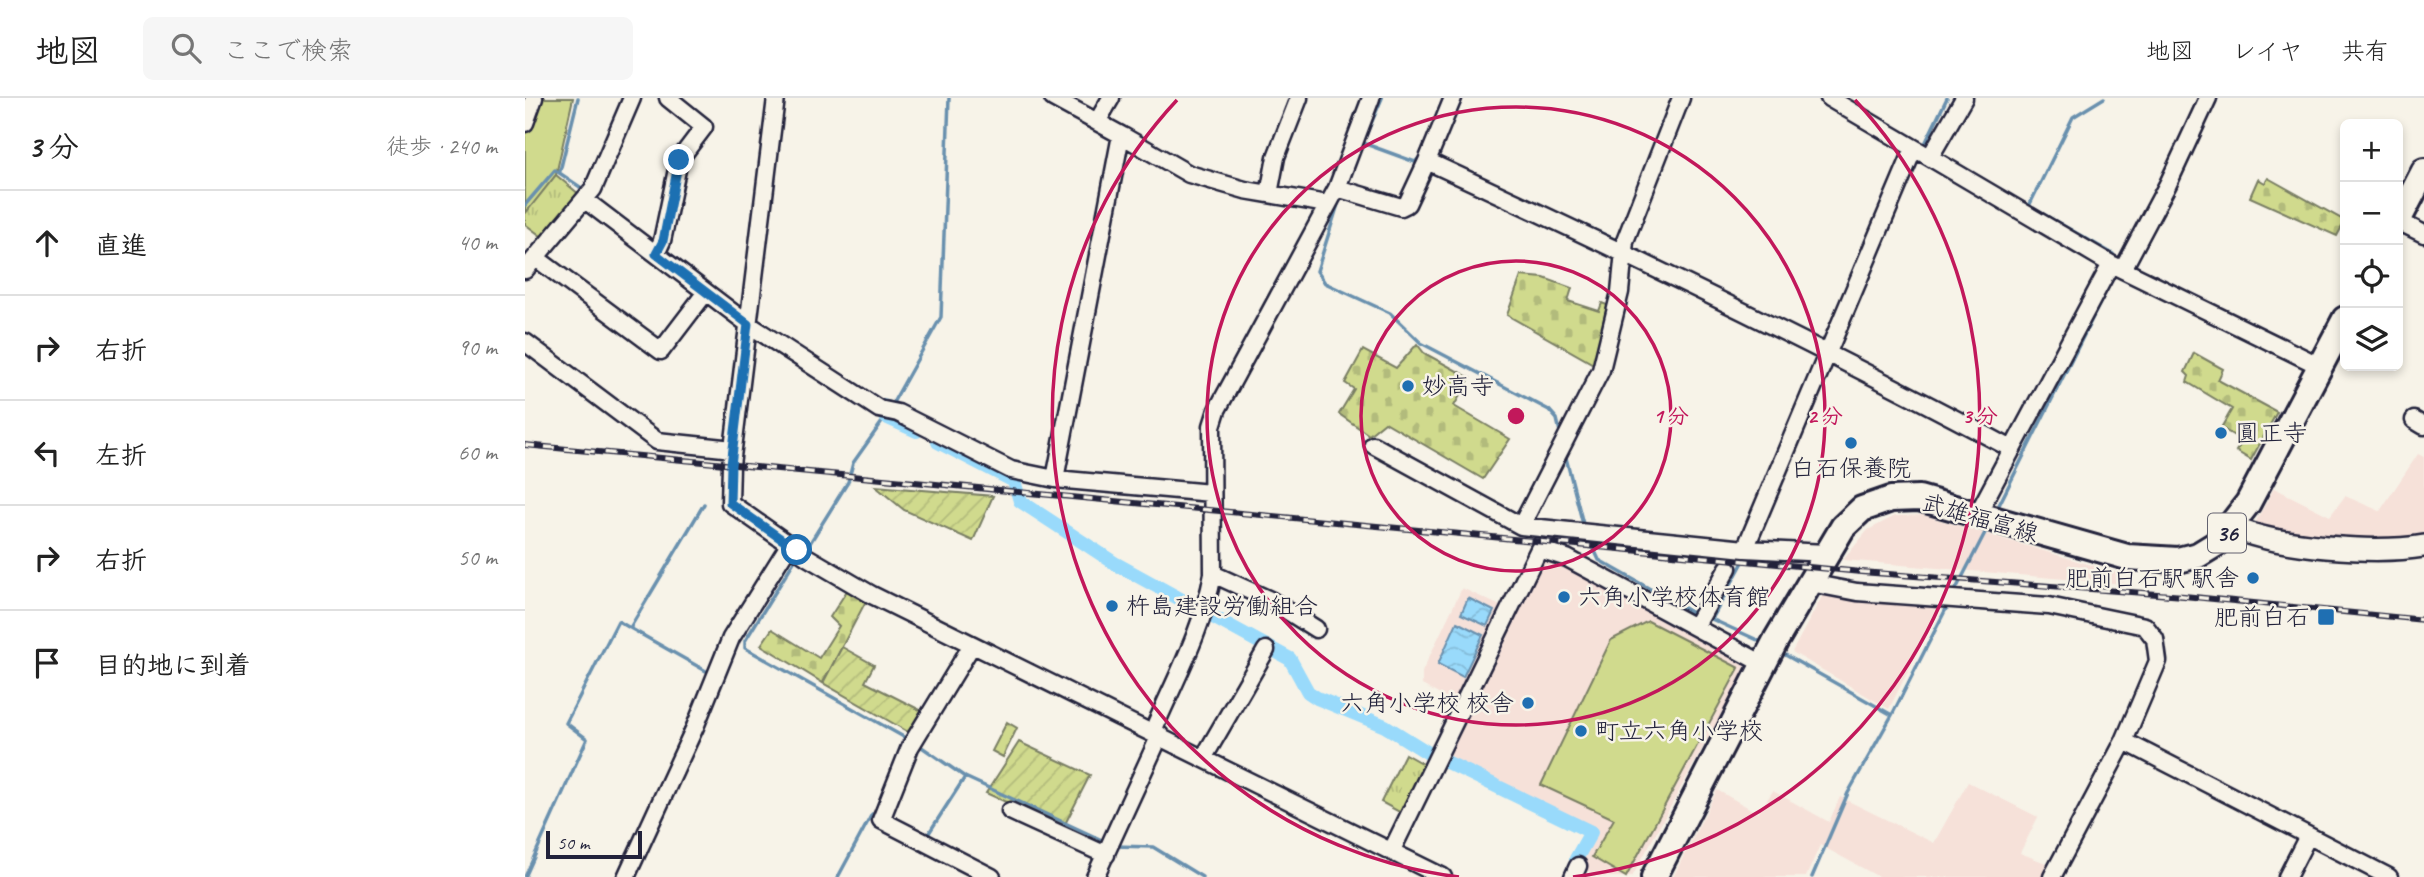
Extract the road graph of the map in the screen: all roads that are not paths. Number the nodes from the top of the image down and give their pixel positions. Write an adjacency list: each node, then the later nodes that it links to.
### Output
1 (534, 98): 15 (street)
2 (632, 98): 21 (street)
3 (668, 98): 26 (street)
4 (776, 98): 31 (street)
5 (1053, 98): 14 (street)
6 (1111, 98): 14 (street)
7 (1299, 98): 20 (street)
8 (1370, 98): 22 (street)
9 (1453, 98): 18 (street)
10 (1681, 98): 27 (street)
11 (1829, 98): 17 (street)
12 (1964, 98): 17 (street)
13 (2208, 98): 29 (street)
14 (1097, 122): 39 (street)
15 (525, 123)
16 (1127, 139): 20 (street)
17 (1922, 152): 29 (street); 34 (street)
18 (1429, 157): 22 (street); 27 (street)
19 (2424, 171): 23 (main road)
20 (1270, 189): 22 (street)
21 (588, 195): 26 (street); 28 (street)
22 (1336, 195): 40 (street)
23 (2403, 211)
24 (2403, 224): 25 (street)
25 (2424, 234)
26 (659, 249): 30 (street)
27 (1628, 250): 34 (street); 42 (street)
28 (530, 264): 30 (street)
29 (2117, 267): 35 (street); 37 (street)
30 (706, 292): 31 (street)
31 (749, 318): 38 (street); 39 (street)
32 (2340, 328): 35 (main road, 武雄福富線 / 36)
33 (525, 342): 38 (street)
34 (1828, 355): 37 (street); 45 (street)
35 (2320, 366): 43 (main road, 武雄福富線 / 36)
36 (1373, 445): 42 (street)
37 (2010, 448): 41 (street)
38 (733, 449): 46 (street)
39 (1055, 479): 40 (street)
40 (1211, 493): 49 (street)
41 (1985, 518): 43 (main road, 武雄福富線 / 36); 47 (main road, 武雄福富線 / 36)
42 (1521, 526): 45 (street)
43 (2232, 527): 44 (main road)
44 (2424, 546)
45 (1750, 549): 47 (street)
46 (798, 551): 53 (street); 63 (street)
47 (1826, 553): 50 (main road, 武雄福富線 / 36)
48 (1728, 568): 51 (street)
49 (1213, 574): 52 (street); 56 (street)
50 (1809, 583): 55 (main road, 武雄福富線 / 36); 57 (street)
51 (1700, 619): 55 (street); 61 (street)
52 (1316, 629)
53 (972, 645): 56 (street); 64 (street)
54 (1266, 650): 58 (street)
55 (1770, 654): 67 (main road, 武雄福富線 / 36)
56 (1156, 733): 58 (street); 62 (street)
57 (2124, 741): 60 (street); 68 (street)
58 (1204, 757): 61 (street)
59 (1010, 811): 62 (street)
60 (2308, 836): 69 (street); 70 (street)
61 (1391, 850): 66 (street)
62 (1106, 855): 65 (street)
63 (626, 877)
64 (992, 877)
65 (1095, 877)
66 (1443, 877)
67 (1654, 877)
68 (2052, 877)
69 (2287, 877)
70 (2389, 877)

